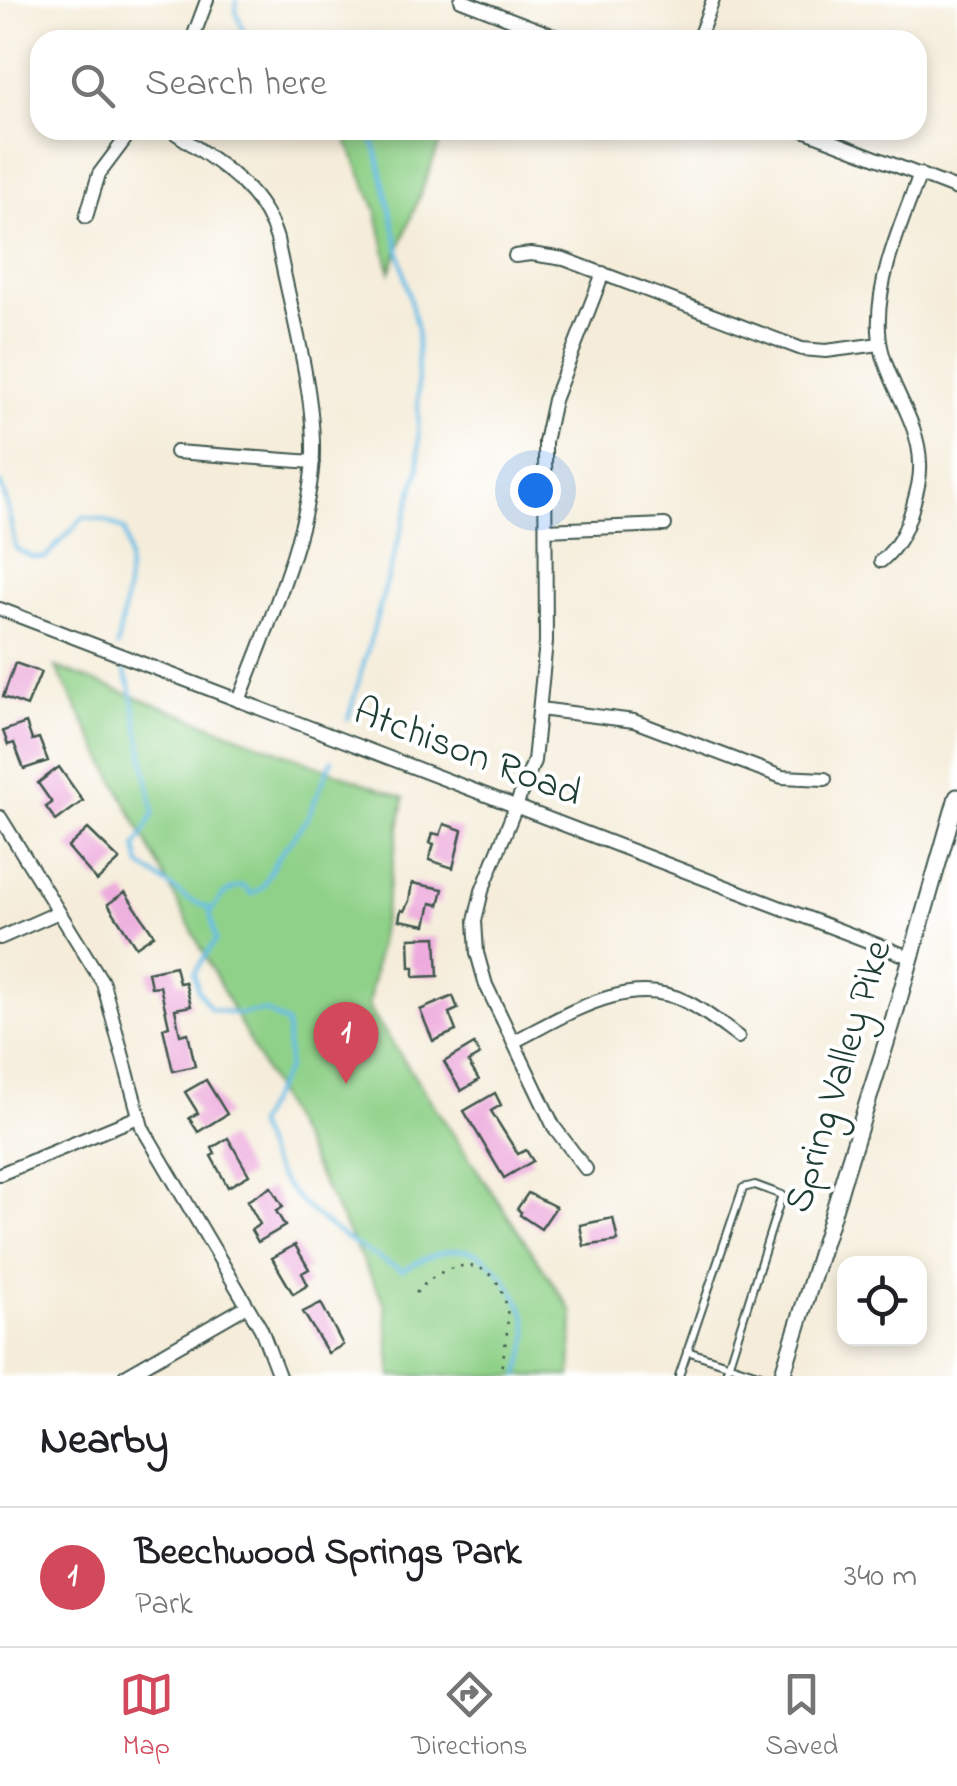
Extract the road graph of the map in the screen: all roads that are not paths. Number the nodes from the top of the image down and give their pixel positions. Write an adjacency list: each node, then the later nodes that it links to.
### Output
1 (207, 0): 4 (street)
2 (462, 0): 5 (street)
3 (713, 0): 6 (street)
4 (196, 30)
5 (539, 30)
6 (702, 30)
7 (124, 140): 12 (street)
8 (185, 140): 17 (street)
9 (840, 140): 10 (street)
10 (920, 174): 11 (street); 15 (street)
11 (957, 188)
12 (86, 217)
13 (515, 256): 14 (street)
14 (603, 273): 15 (street); 19 (street)
15 (880, 344): 20 (street)
16 (176, 452): 17 (street)
17 (313, 462): 22 (street)
18 (666, 525): 19 (street)
19 (546, 530): 23 (street)
20 (881, 561)
21 (0, 609): 22 (street, Atchison Road)
22 (239, 701): 26 (street, Atchison Road)
23 (540, 709): 24 (street); 26 (street)
24 (825, 778)
25 (957, 797): 30 (street, Spring Valley Pike)
26 (517, 808): 30 (street, Atchison Road); 32 (street)
27 (0, 817): 28 (street)
28 (59, 912): 29 (street); 33 (street)
29 (0, 938)
30 (912, 958): 44 (street, Spring Valley Pike)
31 (738, 1037): 32 (street)
32 (513, 1042): 34 (street)
33 (138, 1117): 35 (street); 36 (street)
34 (586, 1169)
35 (0, 1174)
36 (247, 1306): 39 (street); 40 (street)
37 (687, 1351): 38 (lane); 38 (lane); 41 (lane)
38 (729, 1364): 42 (lane); 43 (lane)
39 (125, 1376)
40 (279, 1376)
41 (679, 1376)
42 (725, 1376)
43 (764, 1376)
44 (782, 1376)

